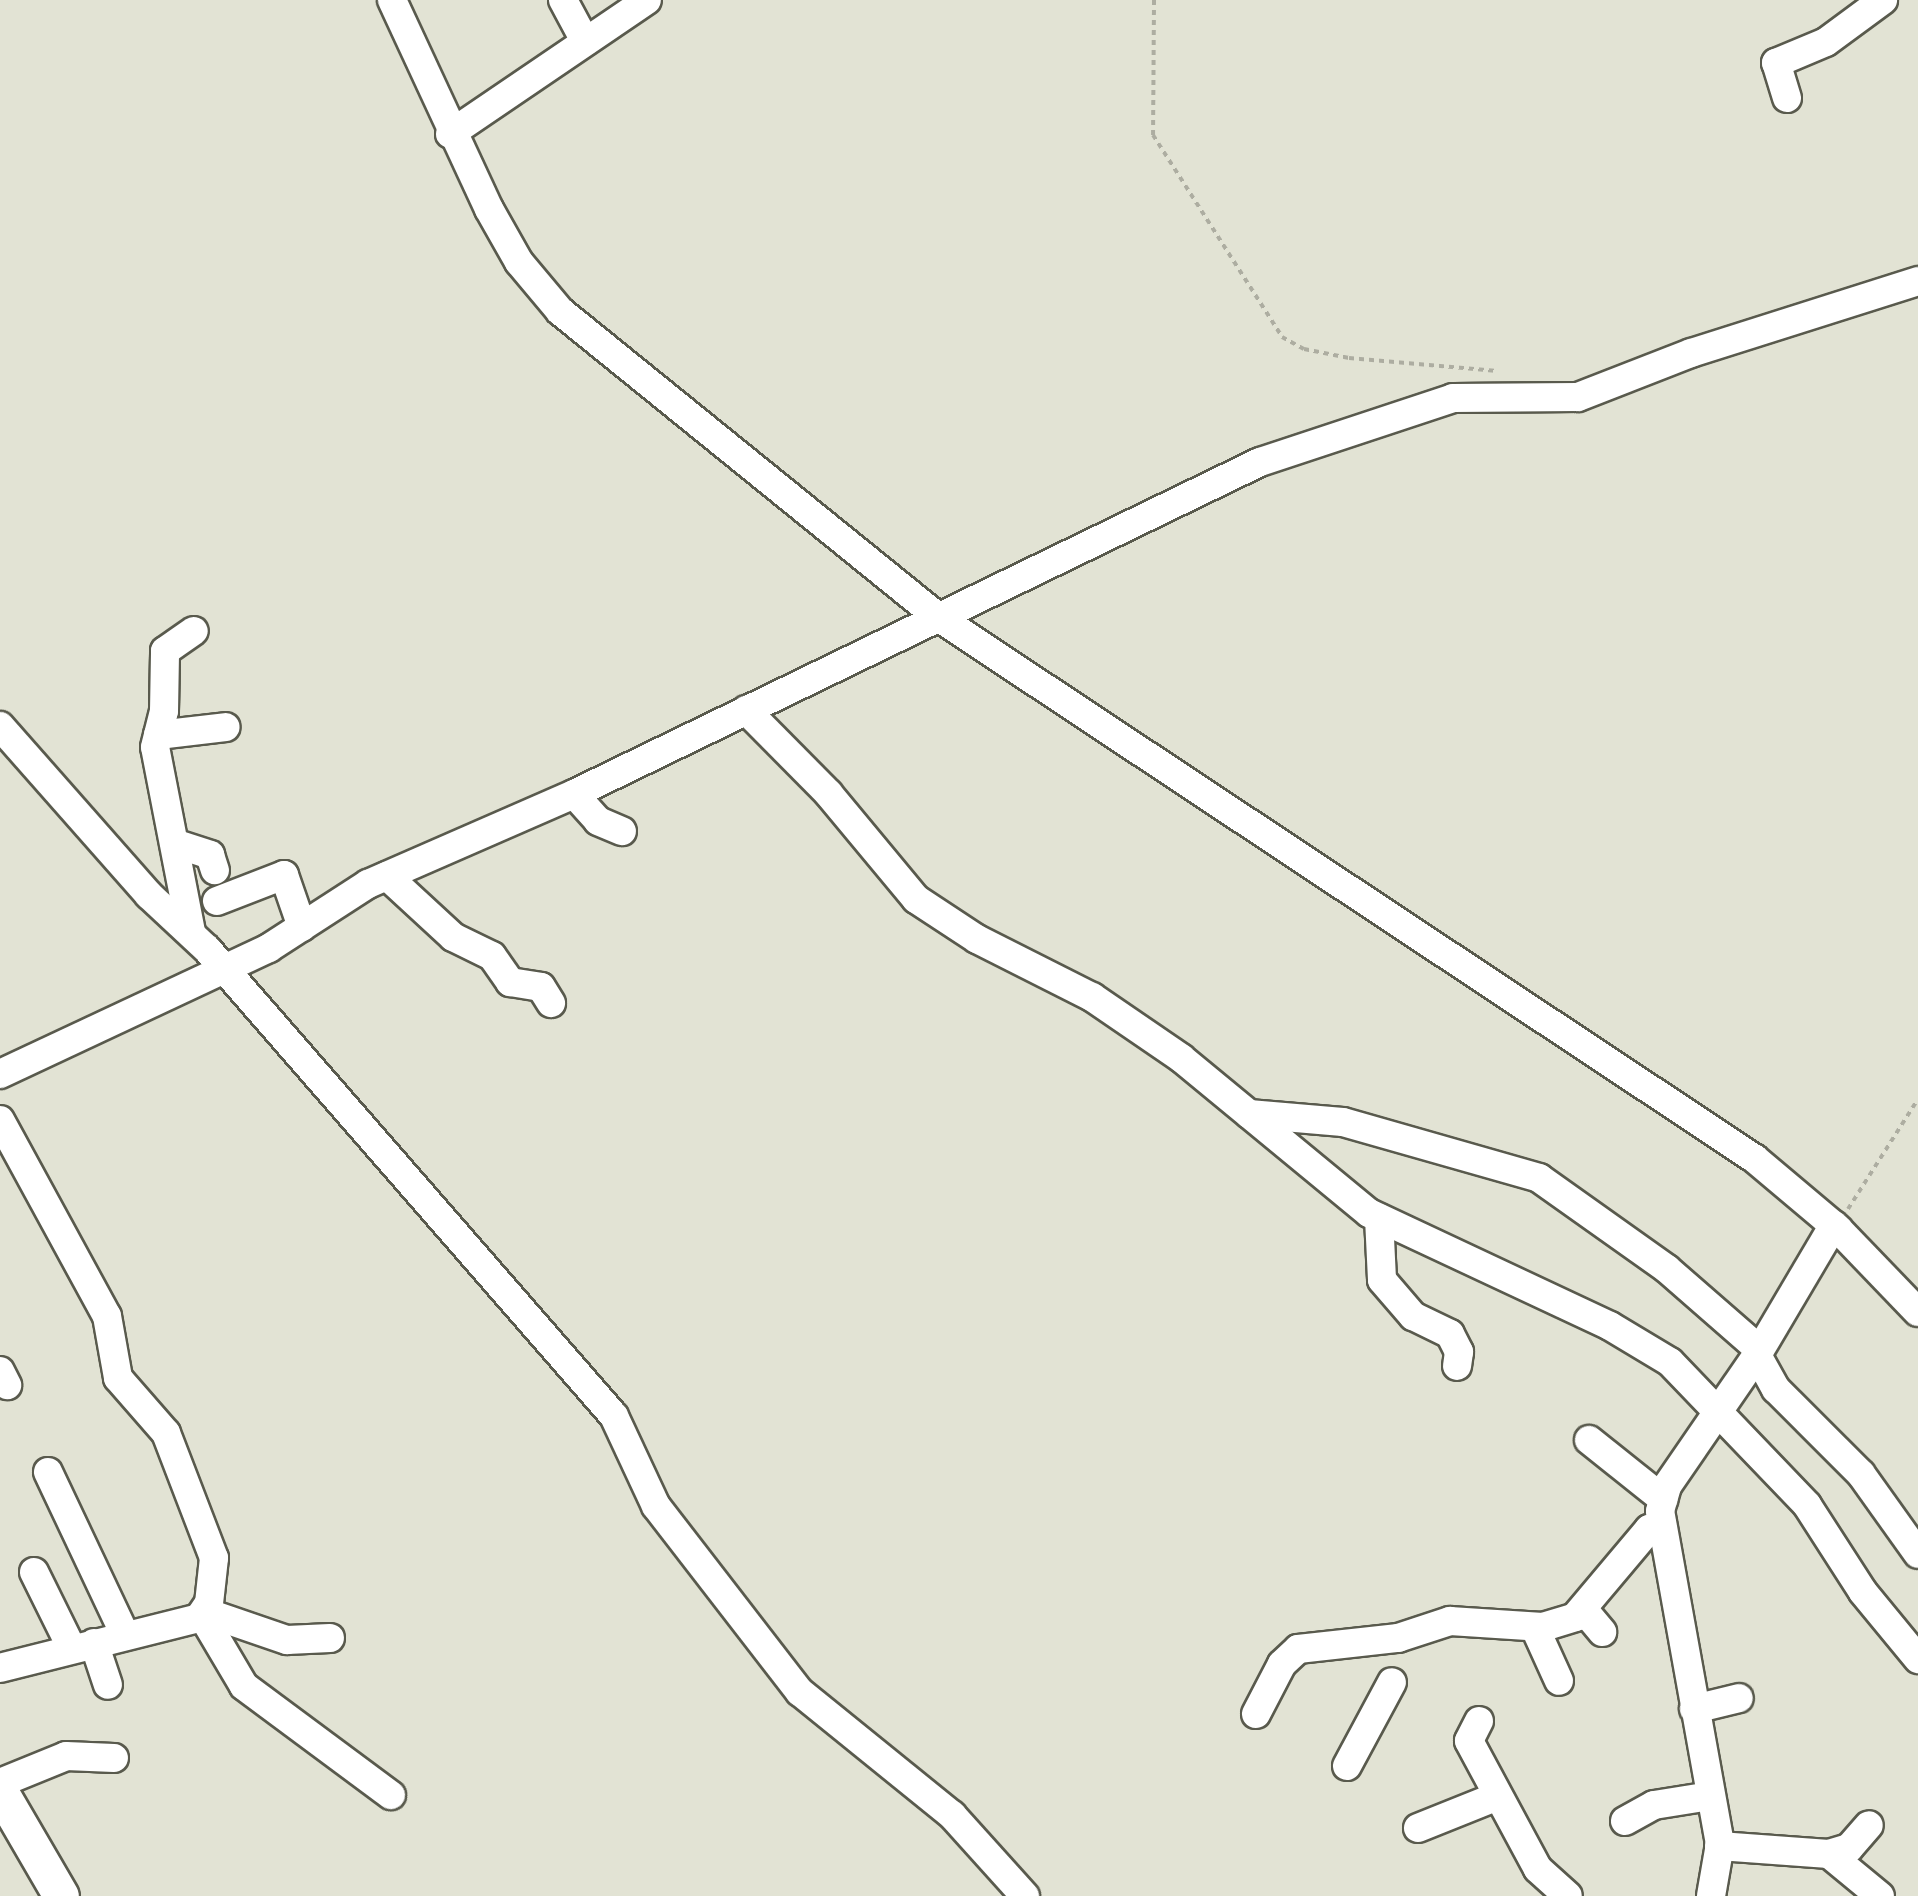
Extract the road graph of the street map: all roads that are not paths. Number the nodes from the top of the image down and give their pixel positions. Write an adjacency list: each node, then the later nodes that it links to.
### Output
1 (392, 0): 7 (street)
2 (562, 0): 5 (street)
3 (647, 0): 5 (street)
4 (1883, 0): 6 (street)
5 (585, 41): 7 (street)
6 (1787, 98)
7 (450, 134): 9 (street)
8 (1918, 281): 9 (street)
9 (938, 617): 11 (street); 29 (street)
10 (194, 630): 14 (street)
11 (746, 710): 15 (street); 26 (street)
12 (0, 726): 22 (street)
13 (226, 727): 14 (street)
14 (158, 735): 17 (street)
15 (574, 794): 16 (street); 19 (street)
16 (622, 831)
17 (177, 844): 18 (street); 22 (street)
18 (215, 870)
19 (387, 876): 21 (street); 24 (street)
20 (217, 901): 21 (street)
21 (302, 927): 23 (street)
22 (191, 932): 23 (street)
23 (221, 970): 25 (street); 68 (street)
24 (551, 1003)
25 (0, 1074)
26 (1249, 1114): 28 (street); 31 (street)
27 (0, 1120): 40 (street)
28 (1379, 1218): 32 (street); 33 (street)
29 (1834, 1226): 30 (street); 31 (street)
30 (1918, 1312)
31 (1758, 1353): 33 (street); 37 (street)
32 (1457, 1366)
33 (1718, 1409): 36 (street); 47 (street)
34 (1589, 1440): 36 (street)
35 (48, 1472): 43 (street)
36 (1662, 1511): 39 (street); 52 (street)
37 (1918, 1554)
38 (34, 1572): 46 (street)
39 (1583, 1609): 41 (street); 42 (street)
40 (204, 1614): 43 (street); 44 (street); 59 (street)
41 (1534, 1628): 45 (street); 49 (street)
42 (1602, 1632)
43 (125, 1635): 46 (street)
44 (330, 1638)
45 (1401, 1638): 53 (street); 56 (street)
46 (83, 1646): 48 (street); 50 (street)
47 (1918, 1659)
48 (0, 1668)
49 (1559, 1681)
50 (108, 1685)
51 (1739, 1698): 52 (street)
52 (1694, 1709): 61 (street)
53 (1256, 1714)
54 (1479, 1721): 60 (street)
55 (114, 1758): 57 (street)
56 (1347, 1766)
57 (0, 1783)
58 (0, 1792): 67 (main road)
59 (391, 1796)
60 (1498, 1796): 64 (street); 69 (street)
61 (1710, 1796): 62 (street); 65 (street)
62 (1625, 1821)
63 (1869, 1825): 66 (street)
64 (1418, 1828)
65 (1719, 1846): 66 (street); 70 (street)
66 (1829, 1854): 71 (street)
67 (62, 1896)
68 (1025, 1896)
69 (1568, 1896)
70 (1710, 1896)
71 (1880, 1896)

